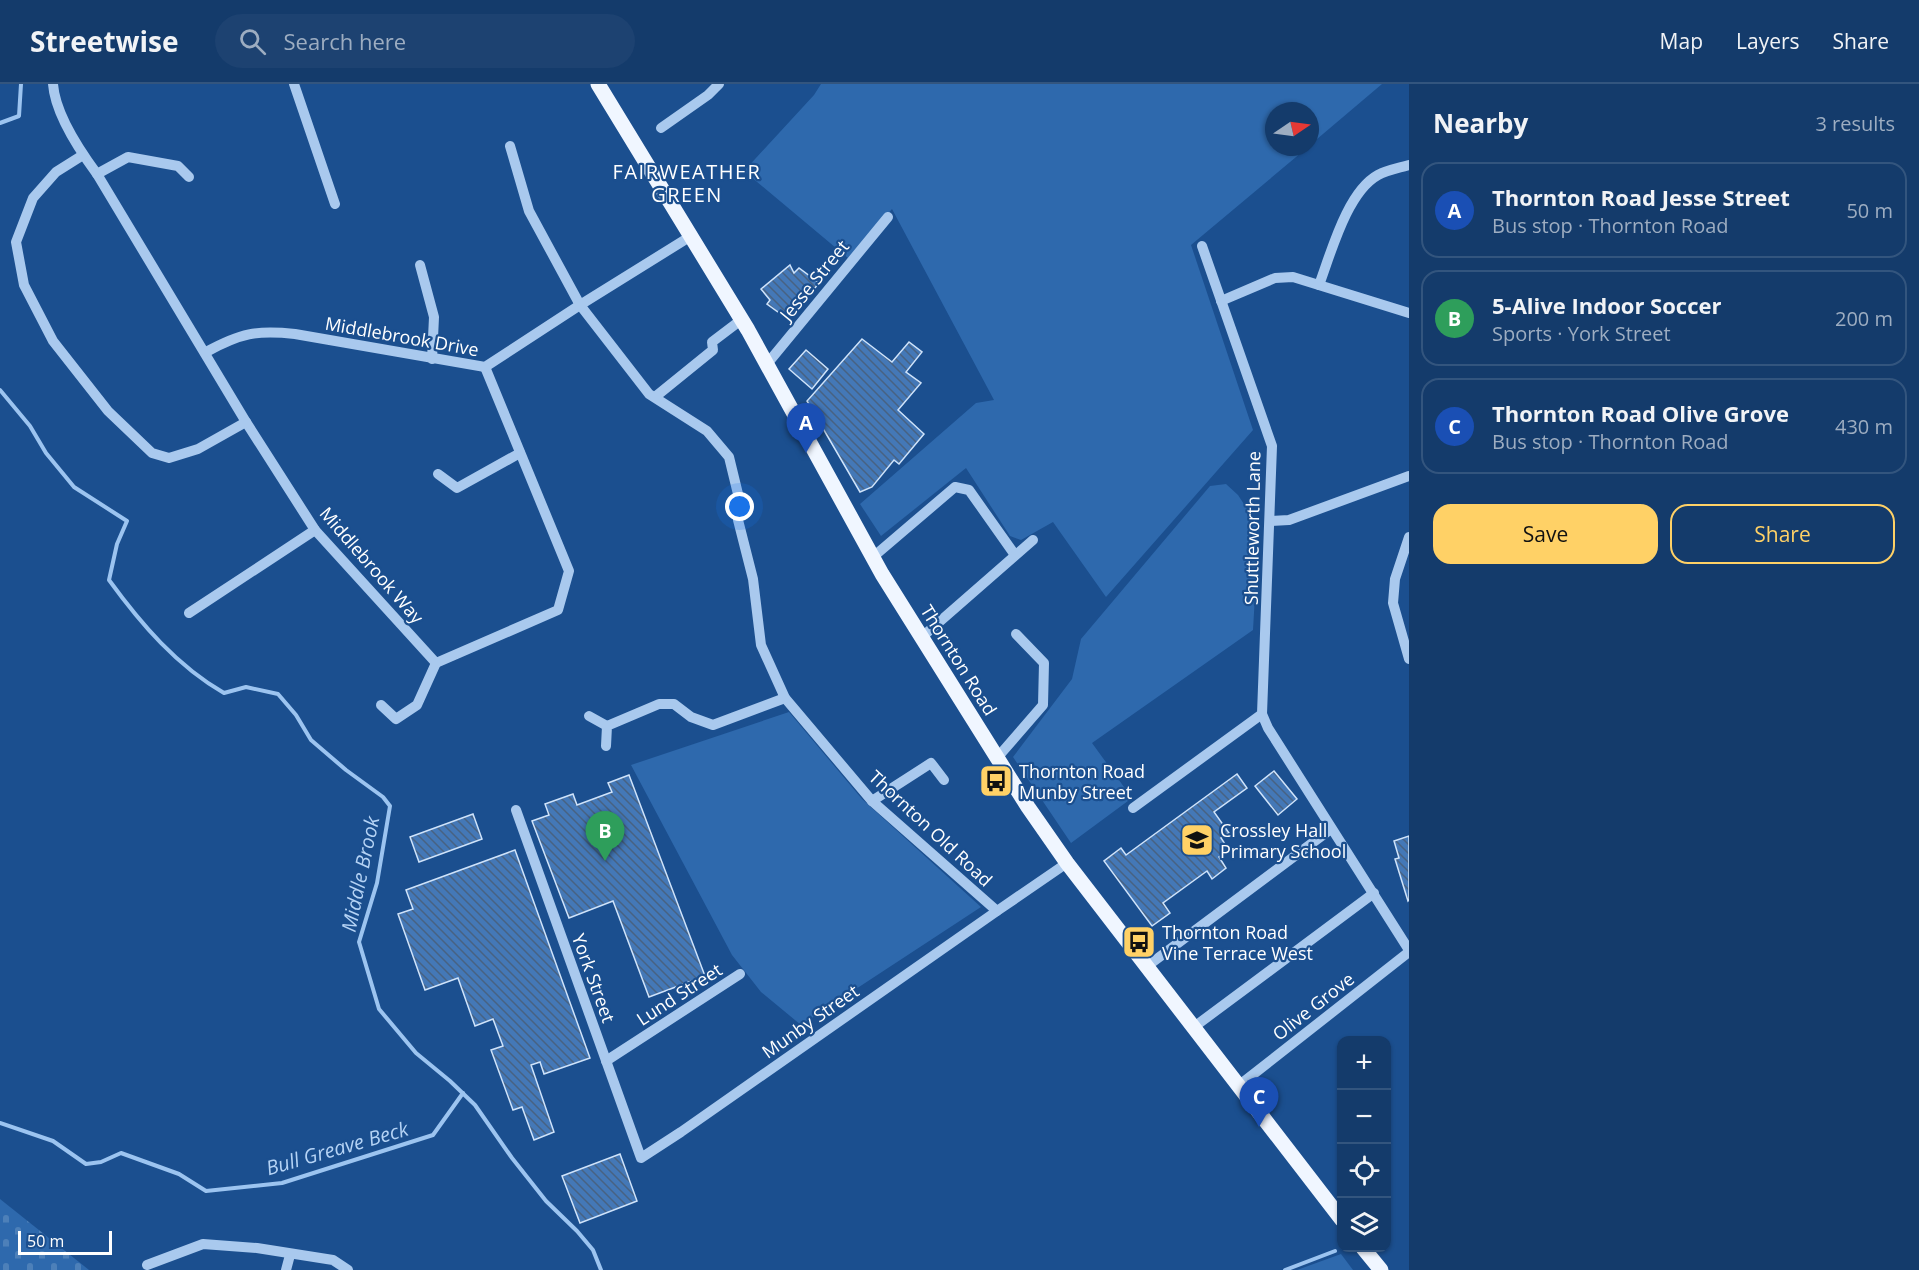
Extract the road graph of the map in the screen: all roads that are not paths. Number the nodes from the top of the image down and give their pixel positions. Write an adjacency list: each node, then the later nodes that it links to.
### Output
1 (53, 84): 7 (street, Middlebrook Way)
2 (294, 84): 11 (street)
3 (598, 84): 13 (main road, Thornton Road)
4 (719, 84): 5 (street)
5 (662, 128)
6 (510, 146): 18 (street, Thornton Old Road)
7 (83, 155): 9 (street, Middlebrook Way); 26 (street)
8 (1409, 165): 16 (street)
9 (98, 174): 10 (street); 21 (street, Middlebrook Way)
10 (189, 177)
11 (335, 204)
12 (888, 217): 23 (street, Jesse Street)
13 (691, 236): 18 (street, Middlebrook Drive); 20 (main road, Thornton Road)
14 (1202, 246): 17 (street, Shuttleworth Lane)
15 (420, 265): 22 (street)
16 (1319, 285): 17 (street); 19 (street)
17 (1221, 301): 30 (street, Shuttleworth Lane)
18 (580, 304): 24 (street, Middlebrook Drive); 25 (street, Thornton Old Road)
19 (1409, 313)
20 (741, 320): 23 (main road, Thornton Road); 25 (street)
21 (206, 352): 22 (street, Middlebrook Drive); 26 (street, Middlebrook Way)
22 (432, 359): 24 (street, Middlebrook Drive)
23 (767, 364): 35 (main road, Thornton Road)
24 (485, 367): 27 (street)
25 (655, 398): 41 (street, Thornton Old Road)
26 (246, 422): 31 (street, Middlebrook Way)
27 (520, 453): 28 (street); 40 (street)
28 (438, 474)
29 (1409, 476): 30 (street)
30 (1271, 521): 43 (street, Shuttleworth Lane)
31 (315, 530): 36 (street); 40 (street, Middlebrook Way)
32 (1409, 537): 39 (street)
33 (1033, 540): 34 (street)
34 (1015, 555): 35 (street); 38 (street)
35 (873, 557): 38 (main road, Thornton Road)
36 (189, 613)
37 (1016, 634): 47 (street)
38 (922, 637): 47 (main road, Thornton Road)
39 (1409, 659)
40 (436, 663): 42 (street)
41 (785, 698): 45 (street); 49 (street, Thornton Old Road)
42 (381, 705)
43 (1263, 714): 50 (street); 52 (street, Shuttleworth Lane)
44 (589, 716): 45 (street)
45 (607, 726): 46 (street)
46 (606, 746)
47 (997, 758): 53 (main road, Thornton Road)
48 (944, 780): 49 (street)
49 (872, 801): 55 (street, Thornton Old Road)
50 (1133, 808)
51 (516, 810): 60 (street, York Street)
52 (1331, 829): 54 (street, Shuttleworth Lane); 57 (street)
53 (1067, 863): 55 (street, Thornton Old Road); 57 (main road, Thornton Road)
54 (1374, 893): 56 (street, Shuttleworth Lane); 59 (street)
55 (997, 910): 62 (street, Munby Street)
56 (1409, 951): 61 (street, Olive Grove)
57 (1146, 967): 59 (main road, Thornton Road)
58 (740, 974): 60 (street, Lund Street)
59 (1194, 1027): 61 (main road, Thornton Road)
60 (606, 1061): 62 (street, York Street)
61 (1237, 1087): 63 (main road, Thornton Road)
62 (641, 1158)
63 (1337, 1215)
64 (1366, 1252): 69 (main road)
65 (290, 1255): 66 (street); 67 (street); 68 (street)
66 (147, 1265)
67 (286, 1270)
68 (348, 1270)
69 (1381, 1270)

